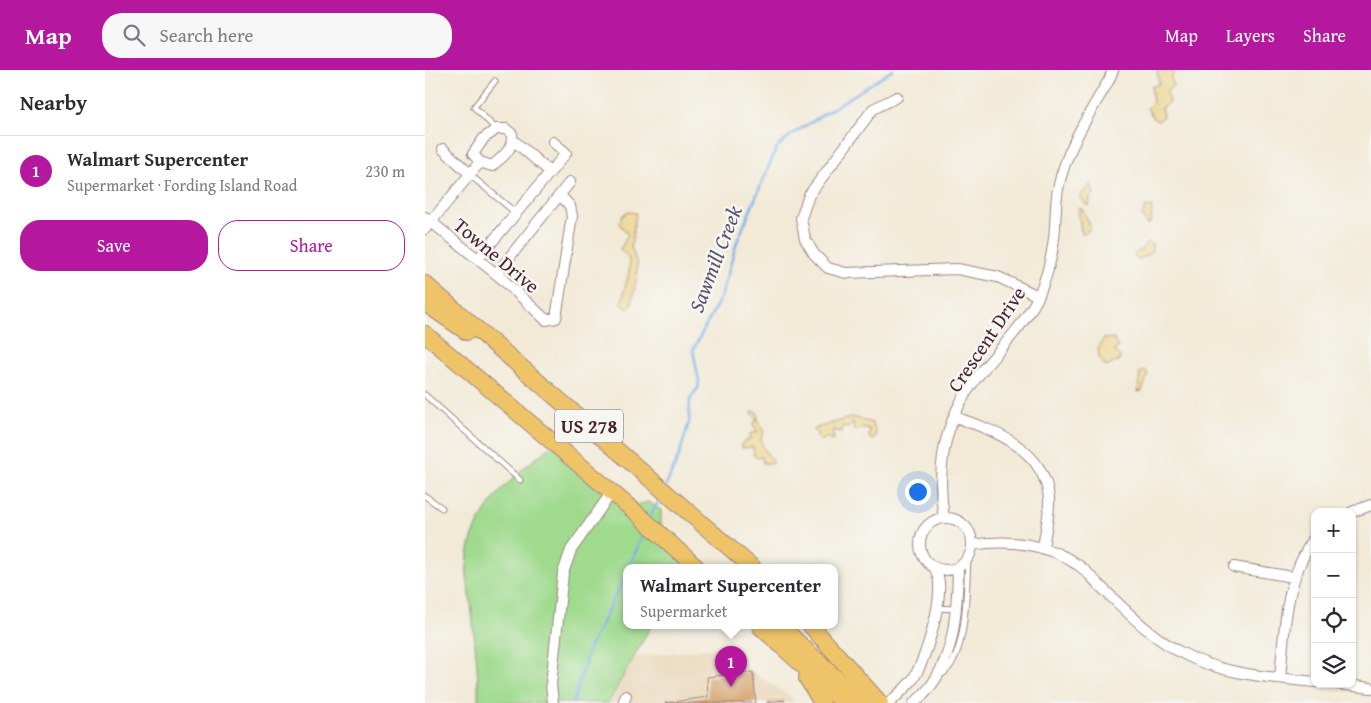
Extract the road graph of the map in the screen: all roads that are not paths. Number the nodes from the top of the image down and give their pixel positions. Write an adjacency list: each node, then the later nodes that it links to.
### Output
1 (1113, 70): 18 (street, Crescent Drive)
2 (495, 81): 4 (lane)
3 (897, 97): 18 (street)
4 (497, 129): 5 (street); 8 (street)
5 (513, 140): 8 (street); 9 (street)
6 (553, 142): 9 (street)
7 (443, 150): 10 (street)
8 (480, 162): 10 (street)
9 (550, 172): 13 (street)
10 (470, 174): 13 (lane); 14 (street)
11 (570, 182): 12 (street)
12 (559, 195): 16 (street); 16 (street, Towne Drive)
13 (516, 213): 15 (street)
14 (427, 223): 15 (street, Towne Drive)
15 (478, 259): 16 (street, Towne Drive)
16 (495, 274)
17 (425, 284): 21 (highway, US 278)
18 (1038, 296): 23 (street, Crescent Drive)
19 (425, 303): 21 (highway)
20 (425, 334): 25 (highway, US 278)
21 (535, 379): 36 (highway, US 278)
22 (425, 395): 24 (lane)
23 (955, 418): 30 (street, Crescent Drive); 33 (street)
24 (520, 480)
25 (612, 492): 35 (highway, US 278); 52 (street)
26 (425, 496): 28 (lane)
27 (1371, 505): 29 (street)
28 (442, 508)
29 (1356, 511)
30 (944, 518): 32 (street); 38 (street)
31 (1311, 543): 40 (street)
32 (972, 545): 33 (street); 34 (street)
33 (1043, 548): 48 (street)
34 (967, 560): 39 (street); 47 (lane)
35 (693, 564)
36 (748, 564)
37 (1234, 567): 40 (street)
38 (935, 568): 39 (street); 41 (street)
39 (958, 569): 42 (street)
40 (1293, 576): 48 (street)
41 (936, 608): 42 (lane); 57 (street)
42 (956, 609): 47 (street)
43 (763, 629): 46 (highway)
44 (782, 629): 55 (highway)
45 (814, 629): 56 (highway)
46 (783, 647): 53 (highway); 54 (highway)
47 (936, 678): 58 (street)
48 (1280, 678): 49 (street)
49 (1311, 682)
50 (1356, 686): 51 (street)
51 (1371, 688)
52 (553, 703)
53 (822, 703)
54 (844, 703)
55 (862, 703)
56 (880, 703)
57 (889, 703)
58 (914, 703)

